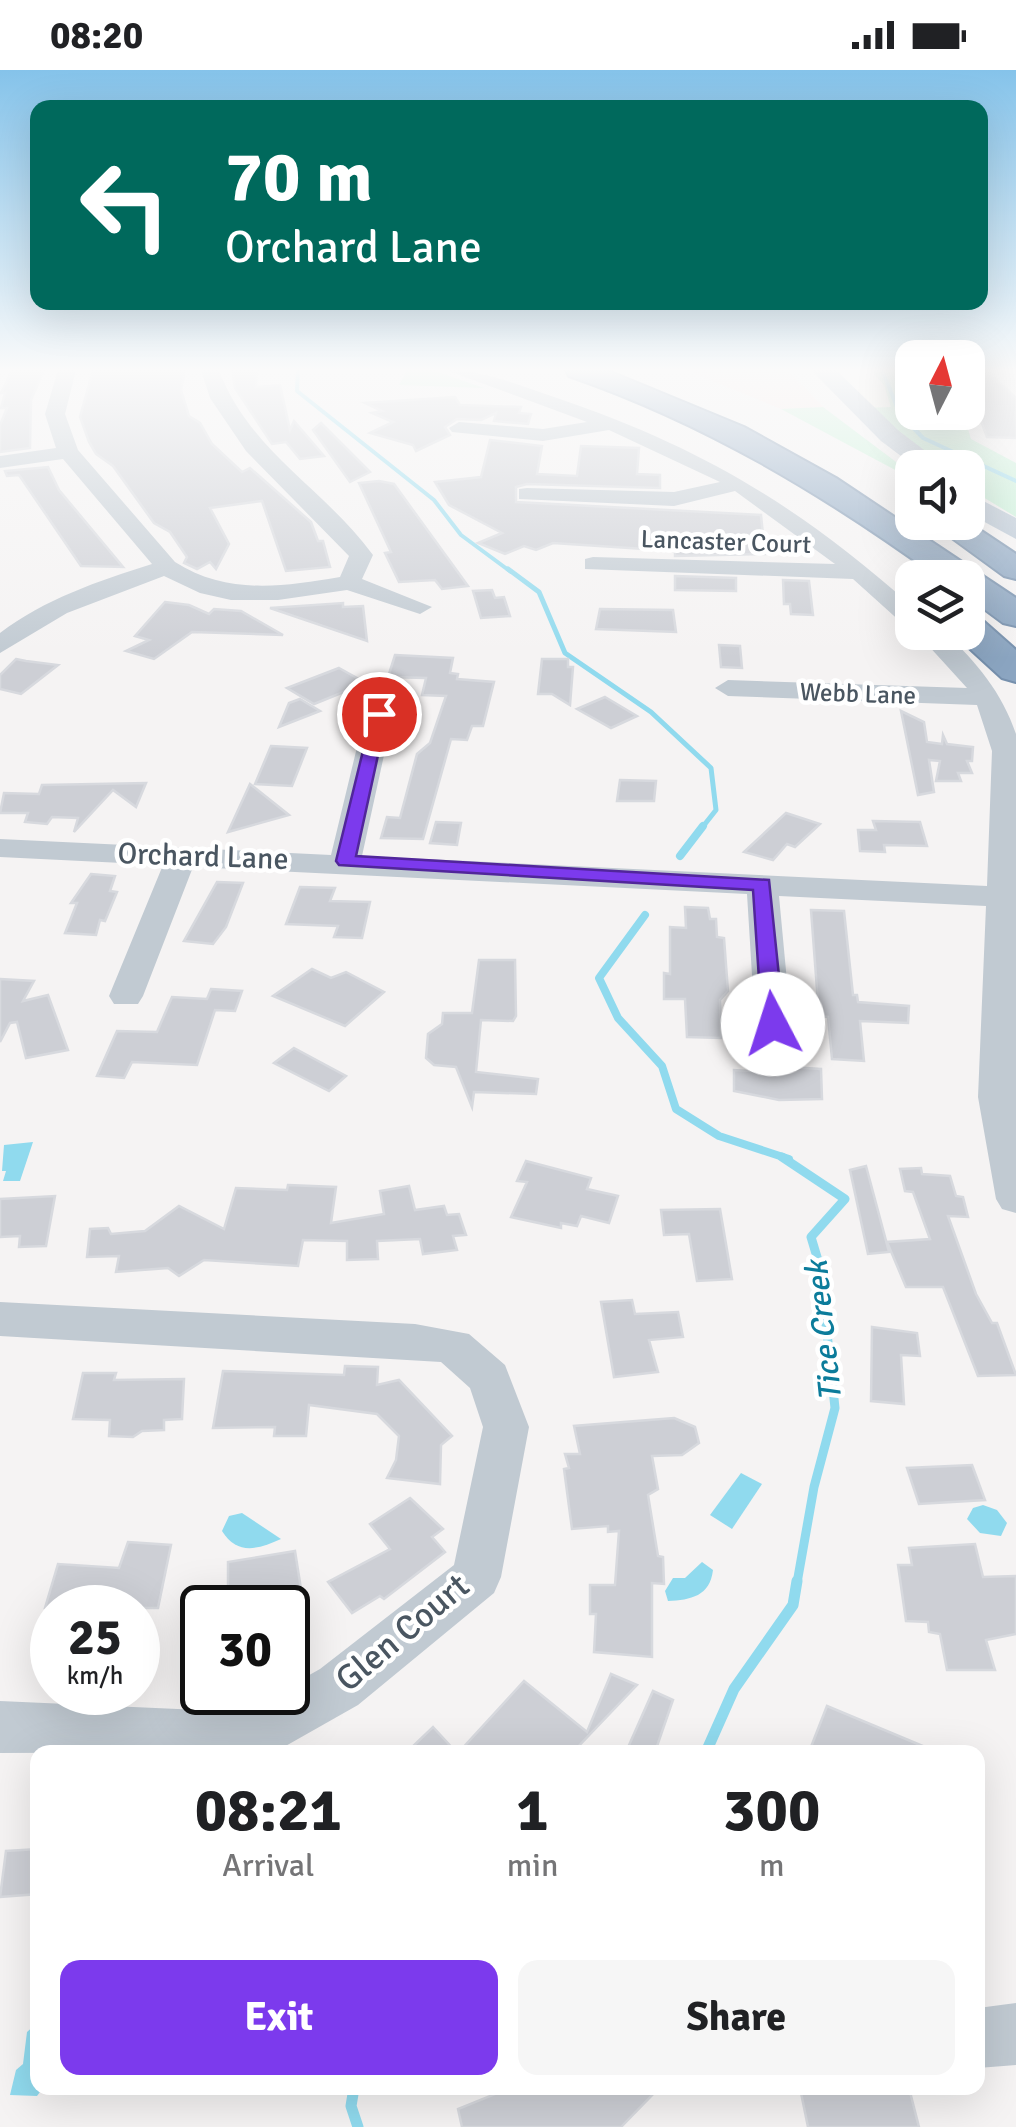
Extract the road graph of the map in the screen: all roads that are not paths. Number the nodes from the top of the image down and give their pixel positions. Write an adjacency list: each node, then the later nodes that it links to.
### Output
1 (80, 466): 16 (street)
2 (272, 466): 19 (street)
3 (699, 466): 6 (street)
4 (775, 466): 15 (highway)
5 (798, 466): 13 (highway)
6 (737, 484): 7 (street); 18 (street)
7 (527, 494)
8 (985, 498): 10 (main road)
9 (985, 511): 11 (main road)
10 (1016, 517)
11 (1016, 530)
12 (973, 540): 17 (highway)
13 (938, 560)
14 (593, 564): 18 (street, Lancaster Court)
15 (895, 564)
16 (167, 567): 19 (street); 25 (street)
17 (1016, 569)
18 (858, 572): 21 (street)
19 (349, 582): 22 (street)
20 (985, 593): 23 (highway)
21 (895, 604)
22 (420, 607)
23 (1016, 615)
24 (985, 642): 27 (highway)
25 (0, 645)
26 (949, 650): 29 (street)
27 (1016, 670)
28 (728, 688): 29 (street, Webb Lane)
29 (988, 697): 35 (street)
30 (379, 714): 33 (street)
31 (0, 848): 32 (street, Orchard Lane)
32 (182, 856): 33 (street, Orchard Lane); 36 (street)
33 (345, 861): 34 (street, Orchard Lane)
34 (762, 884): 35 (street, Orchard Lane); 37 (street)
35 (1004, 897): 38 (street)
36 (126, 996)
37 (773, 1024)
38 (1016, 1199)
39 (0, 1320): 40 (street, Glen Court)
40 (0, 1727)

